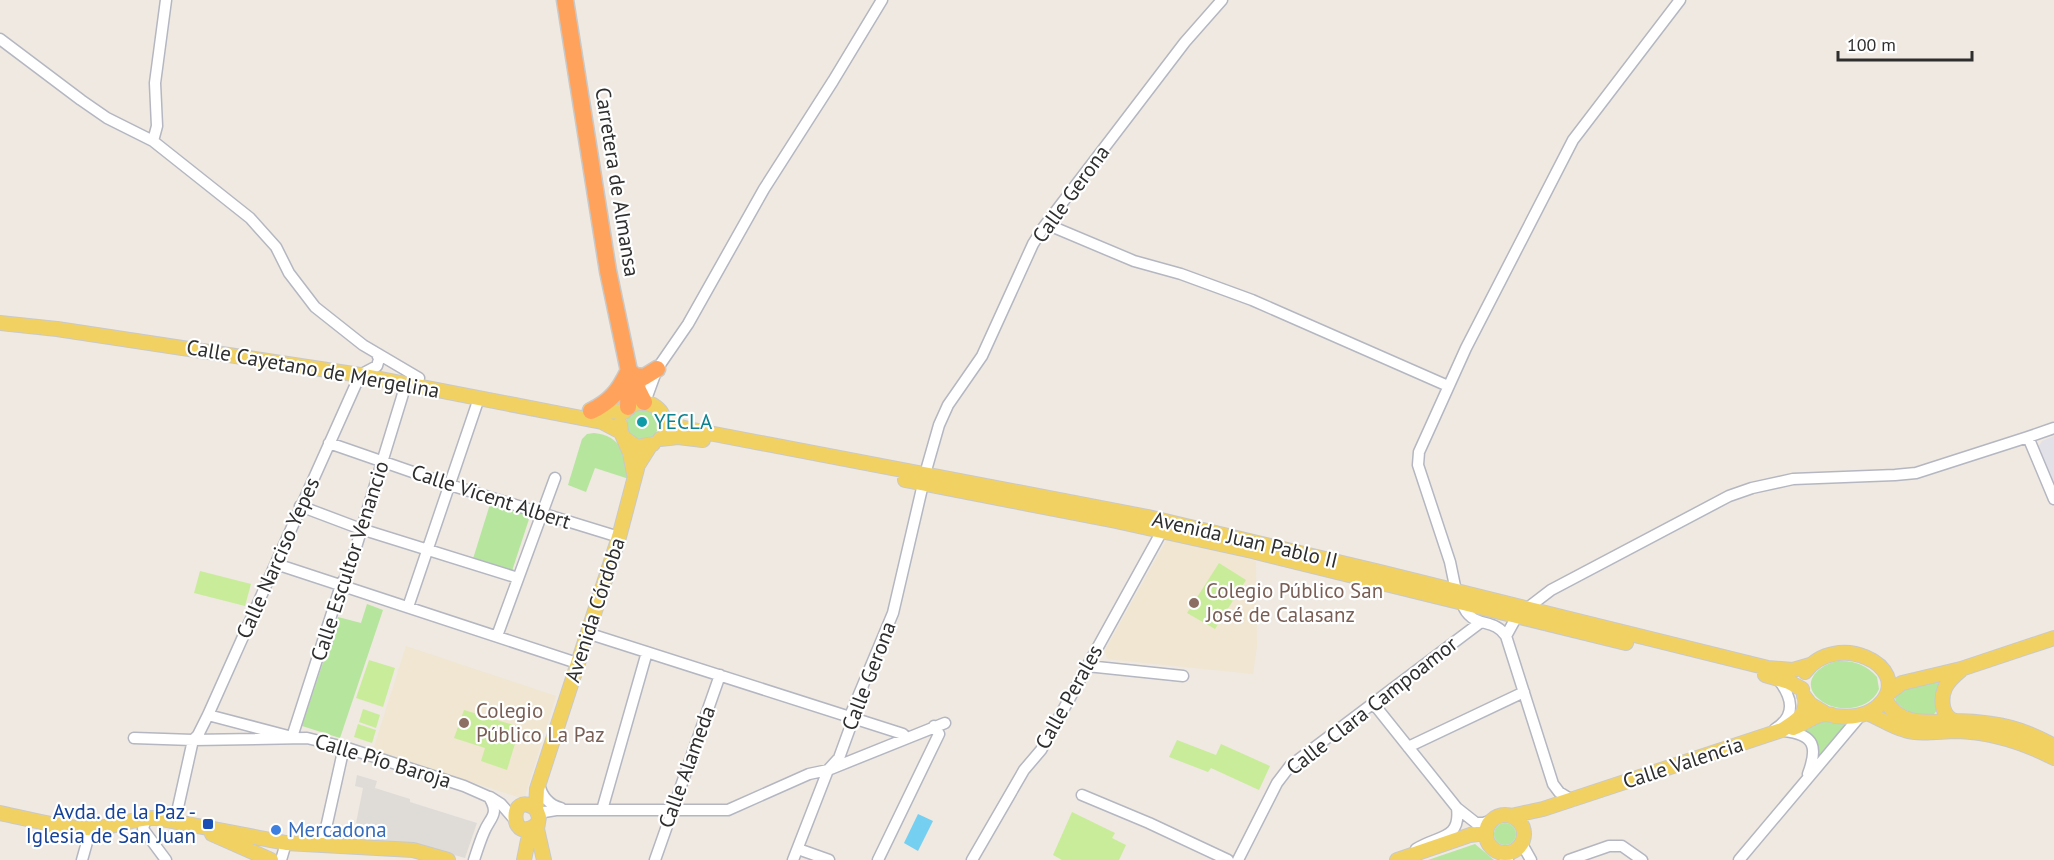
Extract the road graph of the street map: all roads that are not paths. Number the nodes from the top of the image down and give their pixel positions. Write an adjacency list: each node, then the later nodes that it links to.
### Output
1 (166, 0): 7 (street)
2 (565, 0): 12 (highway, Carretera de Almansa)
3 (882, 0): 14 (street)
4 (1222, 0): 8 (street, Calle Gerona)
5 (1680, 0): 16 (street)
6 (0, 39): 7 (street)
7 (153, 141): 11 (street)
8 (1046, 224): 16 (street); 30 (street, Calle Gerona)
9 (0, 316): 13 (main road, Calle Cayetano de Mergelina)
10 (0, 323): 13 (main road, Calle Cayetano de Mergelina)
11 (377, 354): 13 (street, Calle Narciso Yepes); 15 (street)
12 (629, 371): 14 (highway); 18 (highway, Carretera de Almansa); 19 (highway)
13 (366, 372): 15 (main road, Calle Cayetano de Mergelina); 25 (street, Calle Narciso Yepes)
14 (654, 377): 18 (street)
15 (413, 381): 17 (main road, Calle Cayetano de Mergelina); 19 (main road, Calle Cayetano de Mergelina); 27 (street, Calle Escultor Venancio)
16 (1448, 386): 42 (street)
17 (478, 398): 22 (main road, Calle Cayetano de Mergelina); 31 (street)
18 (639, 406): 19 (main road, Calle Cayetano de Mergelina); 20 (main road); 22 (main road)
19 (591, 411)
20 (664, 418): 23 (main road); 26 (main road)
21 (2054, 428): 24 (street)
22 (623, 435): 26 (main road); 29 (main road)
23 (710, 437): 26 (main road); 30 (main road, Avenida Juan Pablo II)
24 (2028, 437): 32 (street); 44 (street)
25 (329, 443): 27 (street, Calle Vicent Albert); 33 (street, Calle Narciso Yepes)
26 (655, 443): 29 (main road)
27 (382, 462): 31 (street, Calle Vicent Albert); 35 (street, Calle Escultor Venancio)
28 (555, 478): 34 (street)
29 (634, 479): 37 (main road, Avenida Córdoba)
30 (924, 479): 36 (main road, Avenida Juan Pablo II); 42 (main road, Avenida Juan Pablo II); 67 (street, Calle Gerona)
31 (450, 485): 34 (street, Calle Vicent Albert); 38 (street)
32 (2054, 499)
33 (300, 506): 35 (street); 39 (street, Calle Narciso Yepes)
34 (542, 513): 37 (street, Calle Vicent Albert); 40 (street)
35 (362, 529): 38 (street); 41 (street, Calle Escultor Venancio)
36 (1162, 531): 42 (main road, Avenida Juan Pablo II); 53 (street, Calle Perales)
37 (620, 537): 46 (main road, Avenida Córdoba)
38 (427, 550): 40 (street); 43 (street)
39 (276, 564): 41 (street); 66 (street, Calle Narciso Yepes)
40 (518, 578): 47 (street)
41 (341, 585): 43 (street); 71 (street, Calle Escultor Venancio)
42 (1459, 597): 44 (main road, Avenida Juan Pablo II); 45 (street)
43 (408, 607): 47 (street)
44 (1521, 612): 48 (street); 52 (main road, Avenida Juan Pablo II); 58 (main road, Avenida Juan Pablo II)
45 (1481, 622): 48 (street); 63 (street, Calle Clara Campoamor)
46 (587, 633): 50 (street); 51 (main road, Avenida Córdoba)
47 (497, 636): 51 (street)
48 (1506, 636): 60 (street)
49 (2054, 638): 54 (main road)
50 (647, 652): 56 (street); 89 (street)
51 (577, 663): 82 (main road, Avenida Córdoba)
52 (1810, 665): 55 (main road); 61 (main road)
53 (1086, 666): 57 (street); 121 (street, Calle Perales)
54 (1961, 669): 59 (main road); 68 (main road)
55 (1883, 671): 59 (main road); 62 (main road)
56 (720, 675): 67 (street); 90 (street, Calle Alameda)
57 (1183, 676)
58 (1778, 679): 61 (main road, Avenida Juan Pablo II); 70 (street)
59 (1916, 679): 62 (main road)
60 (1524, 692): 77 (street); 81 (street)
61 (1804, 694): 64 (main road); 69 (main road, Calle Valencia)
62 (1886, 696): 65 (main road); 68 (main road)
63 (1373, 703): 77 (street); 123 (street, Calle Clara Campoamor)
64 (1825, 713): 65 (main road); 69 (main road)
65 (1864, 714): 78 (main road); 80 (street)
66 (208, 715): 71 (street); 74 (street, Calle Narciso Yepes)
67 (850, 716): 73 (street); 79 (street, Calle Gerona)
68 (1955, 721): 75 (main road)
69 (1782, 730): 70 (main road, Calle Valencia); 80 (street)
70 (1765, 736): 85 (main road, Calle Valencia)
71 (292, 737): 74 (street, Calle Pío Baroja); 76 (street, Calle Pío Baroja)
72 (134, 738): 74 (street, Calle Pío Baroja)
73 (906, 738): 79 (street); 120 (street)
74 (193, 740): 95 (street, Calle Narciso Yepes)
75 (2054, 746)
76 (344, 747): 84 (street, Calle Pío Baroja); 104 (street)
77 (1408, 747): 86 (street)
78 (2054, 758)
79 (828, 770): 90 (street); 105 (street, Calle Gerona)
80 (1805, 780): 127 (street)
81 (1552, 784): 85 (street); 92 (street)
82 (538, 786): 88 (street); 93 (main road, Avenida Córdoba)
83 (1082, 795): 122 (street)
84 (489, 797): 93 (street, Calle Pío Baroja); 96 (street)
85 (1572, 800): 87 (main road, Calle Valencia)
86 (1457, 808): 99 (street); 108 (street)
87 (1543, 809): 92 (main road, Calle Valencia); 102 (main road)
88 (571, 810): 89 (street); 93 (street)
89 (602, 810): 90 (street)
90 (672, 810): 117 (street, Calle Alameda)
91 (0, 813): 100 (main road)
92 (1518, 815): 99 (main road); 102 (main road)
93 (525, 816): 96 (street); 115 (main road); 116 (main road)
94 (146, 818): 95 (main road); 97 (main road); 101 (street)
95 (175, 821): 98 (main road)
96 (492, 821): 114 (street)
97 (120, 824): 100 (main road); 101 (street)
98 (190, 825): 103 (main road); 111 (main road)
99 (1488, 827): 107 (main road); 108 (main road)
100 (91, 828): 109 (street)
101 (148, 836): 110 (street)
102 (1523, 838): 107 (main road); 124 (street)
103 (286, 843): 104 (main road); 112 (street)
104 (322, 846): 106 (main road)
105 (798, 849): 118 (street, Calle Gerona); 119 (street)
106 (390, 854): 113 (main road)
107 (1504, 856)
108 (1401, 859)
109 (82, 860)
110 (166, 860)
111 (271, 860)
112 (281, 860)
113 (448, 860)
114 (474, 860)
115 (524, 860)
116 (544, 860)
117 (655, 860)
118 (794, 860)
119 (829, 860)
120 (878, 860)
121 (972, 860)
122 (1228, 860)
123 (1238, 860)
124 (1531, 860)
125 (1569, 860): 126 (street)
126 (1642, 860)
127 (1739, 860)

